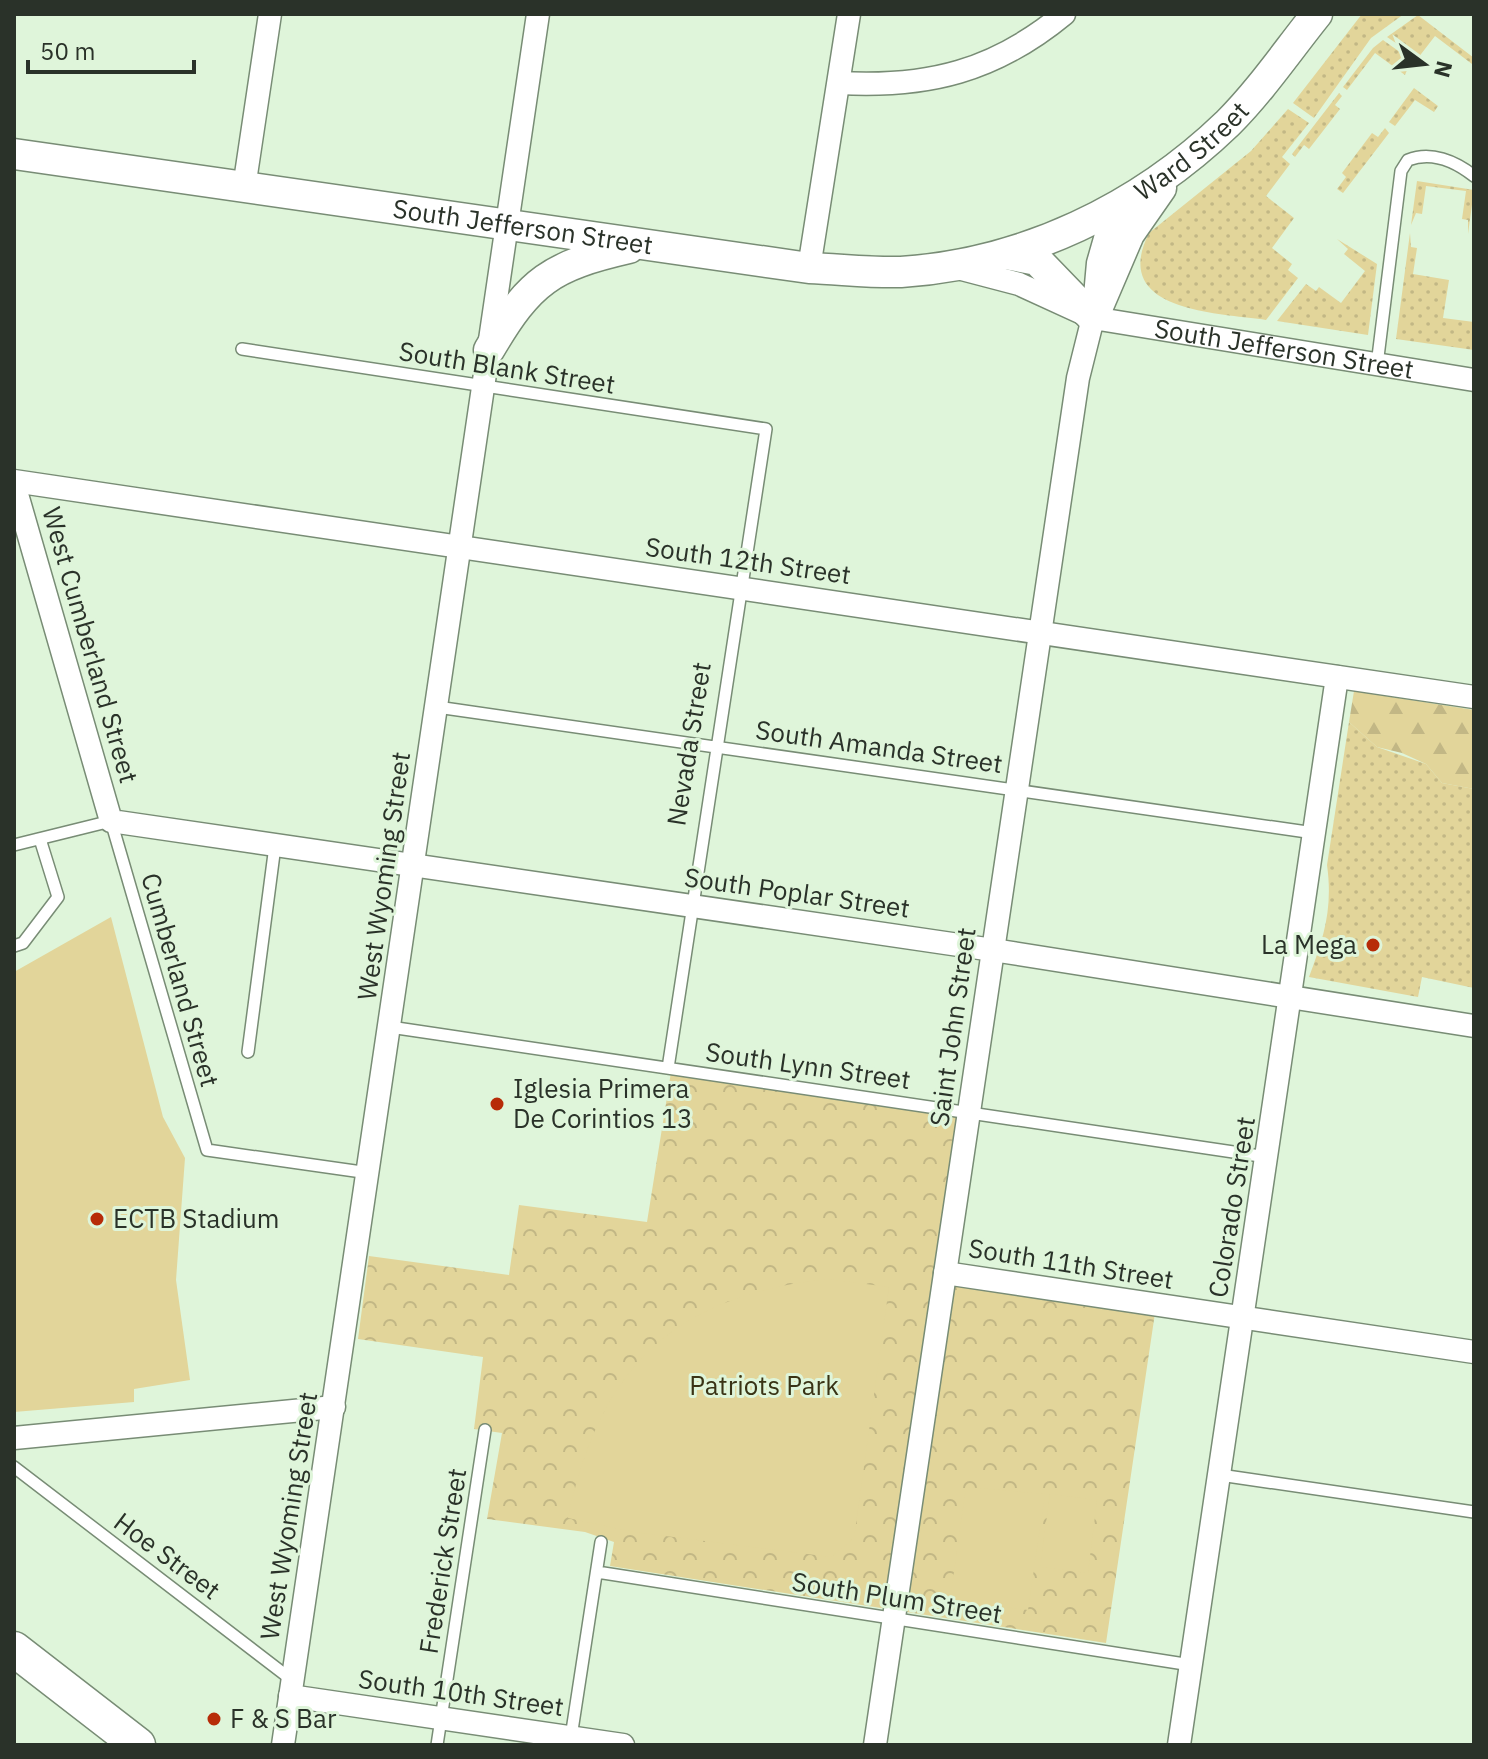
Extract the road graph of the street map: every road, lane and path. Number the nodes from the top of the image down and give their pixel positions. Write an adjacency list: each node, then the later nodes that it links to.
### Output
1 (270, 14): 10 (street)
2 (538, 14): 12 (street, West Wyoming Street)
3 (849, 14): 6 (street)
4 (1064, 14): 6 (street)
5 (1317, 14): 8 (main road, Ward Street)
6 (839, 83): 17 (street)
7 (14, 154): 10 (main road, South Jefferson Street)
8 (1185, 163): 11 (main road, Ward Street); 18 (main road)
9 (1474, 176): 21 (lane)
10 (244, 188): 12 (main road, South Jefferson Street)
11 (1121, 205): 14 (main road, Ward Street); 18 (street, Saint John Street)
12 (507, 223): 13 (main road, South Jefferson Street); 20 (street, West Wyoming Street)
13 (647, 244): 17 (main road, South Jefferson Street); 20 (main road)
14 (1033, 245): 15 (main road, South Jefferson Street)
15 (1000, 254): 16 (main road, South Jefferson Street); 18 (main road)
16 (938, 267): 17 (main road, South Jefferson Street); 18 (street, South Jefferson Street)
17 (809, 268)
18 (1093, 318): 21 (street, South Jefferson Street); 28 (street, Saint John Street)
19 (242, 349): 23 (lane, South Blank Street)
20 (489, 350): 23 (street, West Wyoming Street)
21 (1377, 365): 22 (street, South Jefferson Street)
22 (1474, 380)
23 (483, 386): 24 (lane, South Blank Street); 26 (street, West Wyoming Street)
24 (766, 429): 27 (lane, Nevada Street)
25 (14, 482): 26 (street, South 12th Street); 34 (street, West Cumberland Street)
26 (460, 547): 27 (street, South 12th Street); 31 (street, West Wyoming Street)
27 (742, 588): 28 (street, South 12th Street); 32 (lane, Nevada Street)
28 (1040, 633): 29 (street, South 12th Street); 33 (street, Saint John Street)
29 (1337, 677): 30 (street, South 12th Street); 35 (street, Colorado Street)
30 (1474, 697)
31 (437, 707): 32 (lane, South Amanda Street); 39 (street, West Wyoming Street)
32 (717, 746): 33 (lane, South Amanda Street); 40 (lane, Nevada Street)
33 (1017, 789): 35 (lane, South Amanda Street); 42 (street, Saint John Street)
34 (111, 821): 36 (lane); 38 (street, South Poplar Street); 50 (lane, Cumberland Street)
35 (1314, 833): 43 (street, Colorado Street)
36 (40, 839): 37 (lane); 41 (lane)
37 (14, 845)
38 (275, 846): 39 (street, South Poplar Street); 46 (lane)
39 (413, 867): 40 (street, South Poplar Street); 45 (street, West Wyoming Street)
40 (693, 906): 42 (street, South Poplar Street); 47 (lane, Nevada Street)
41 (14, 946)
42 (993, 950): 43 (street, South Poplar Street); 48 (street, Saint John Street)
43 (1291, 998): 44 (street, South Poplar Street); 49 (street, Colorado Street)
44 (1474, 1026)
45 (390, 1027): 47 (lane, South Lynn Street); 50 (street, West Wyoming Street)
46 (248, 1052)
47 (668, 1068): 48 (lane, South Lynn Street)
48 (969, 1111): 49 (lane, South Lynn Street); 51 (street, Saint John Street)
49 (1267, 1157): 52 (street, Colorado Street)
50 (369, 1173): 54 (street, West Wyoming Street)
51 (945, 1273): 52 (street, South 11th Street); 62 (street, Saint John Street)
52 (1243, 1318): 53 (street, South 11th Street); 58 (street, Colorado Street)
53 (1474, 1352)
54 (334, 1407): 56 (street); 65 (street, West Wyoming Street)
55 (485, 1430): 66 (lane, Frederick Street)
56 (14, 1438)
57 (14, 1467): 65 (lane, Hoe Street)
58 (1220, 1475): 59 (lane); 64 (street, Colorado Street)
59 (1474, 1512)
60 (601, 1542): 61 (lane)
61 (597, 1572): 62 (lane, South Plum Street); 67 (lane)
62 (893, 1620): 64 (lane, South Plum Street); 72 (street, Saint John Street)
63 (14, 1649): 68 (main road)
64 (1191, 1665): 73 (street, Colorado Street)
65 (291, 1688): 66 (street, South 10th Street); 69 (street, West Wyoming Street)
66 (441, 1718): 67 (street, South 10th Street); 70 (lane, Frederick Street)
67 (571, 1737): 71 (street, South 10th Street)
68 (138, 1745)
69 (283, 1745)
70 (437, 1745)
71 (623, 1745)
72 (875, 1745)
73 (1179, 1745)

